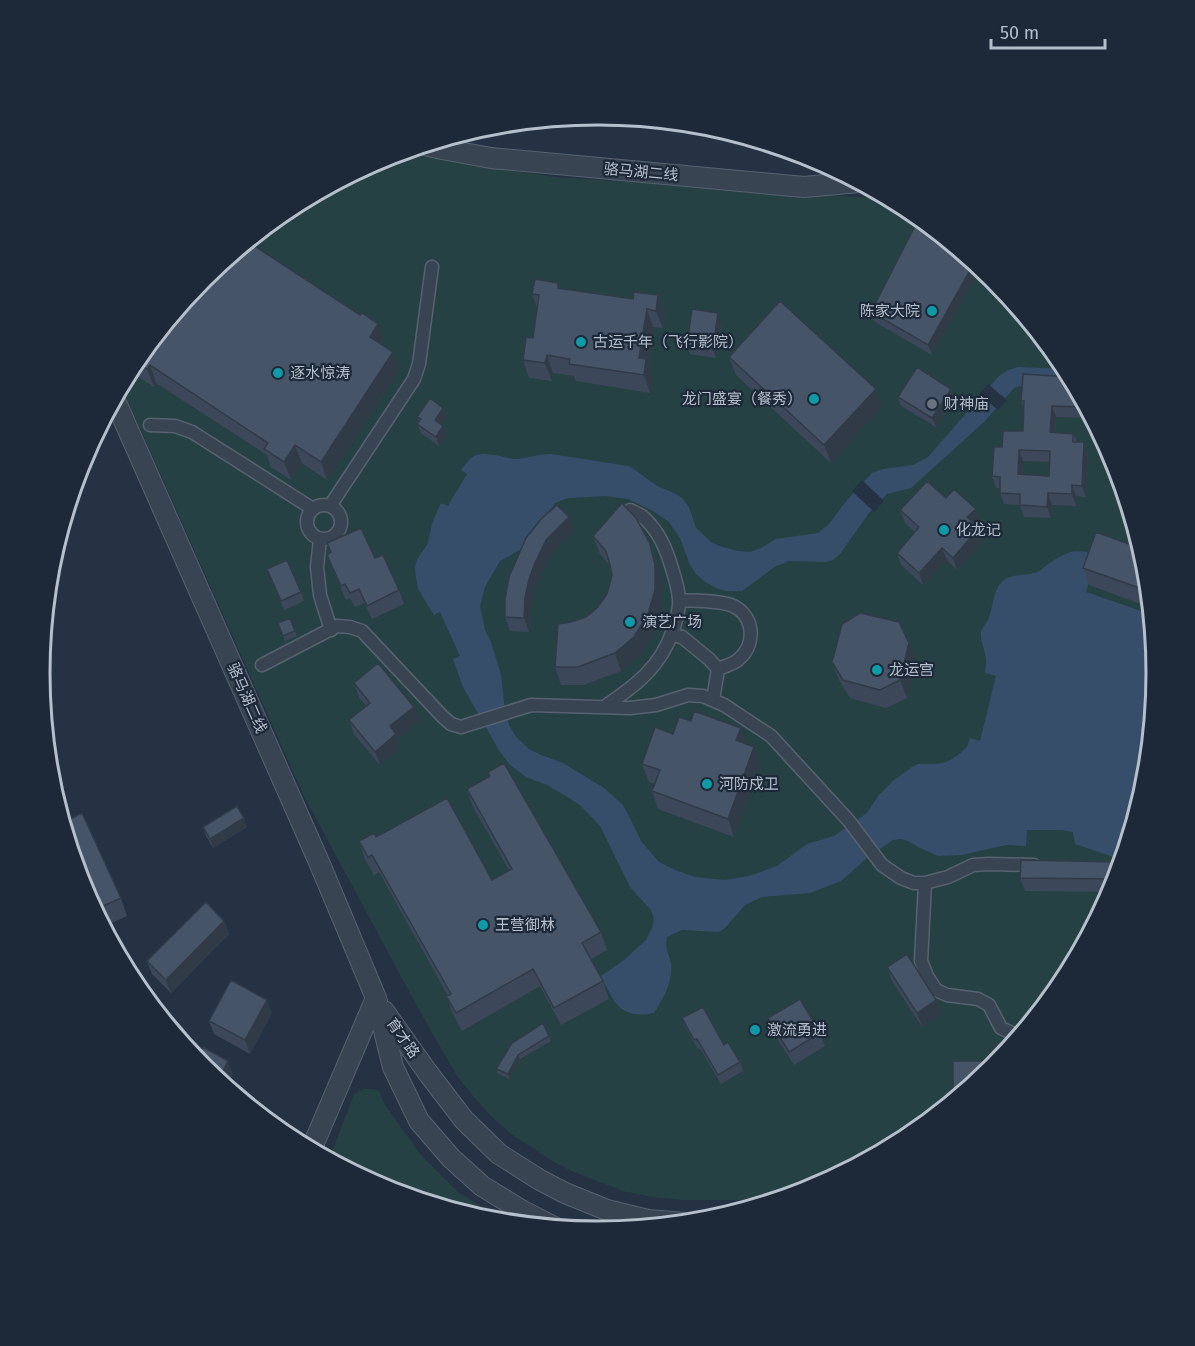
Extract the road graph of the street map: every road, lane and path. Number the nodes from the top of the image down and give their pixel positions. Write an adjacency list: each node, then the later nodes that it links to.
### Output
1 (440, 149): 2 (street, 骆马湖二线)
2 (843, 183)
3 (432, 267): 6 (street)
4 (118, 408): 19 (street, 骆马湖二线)
5 (150, 425): 7 (street)
6 (330, 506): 7 (street); 9 (street)
7 (313, 508): 9 (street)
8 (630, 510): 10 (street)
9 (320, 539): 11 (street)
10 (679, 600): 12 (street); 14 (street)
11 (331, 630): 13 (street); 16 (street)
12 (671, 635): 14 (street); 16 (street)
13 (262, 665)
14 (718, 669): 15 (street)
15 (713, 700): 16 (street); 18 (street)
16 (604, 706)
17 (1047, 865): 18 (street)
18 (926, 883): 20 (street)
19 (376, 998): 21 (street); 22 (street, 育才路); 23 (street, 育才路)
20 (1011, 1033)
21 (314, 1142)
22 (534, 1217)
23 (643, 1219)

